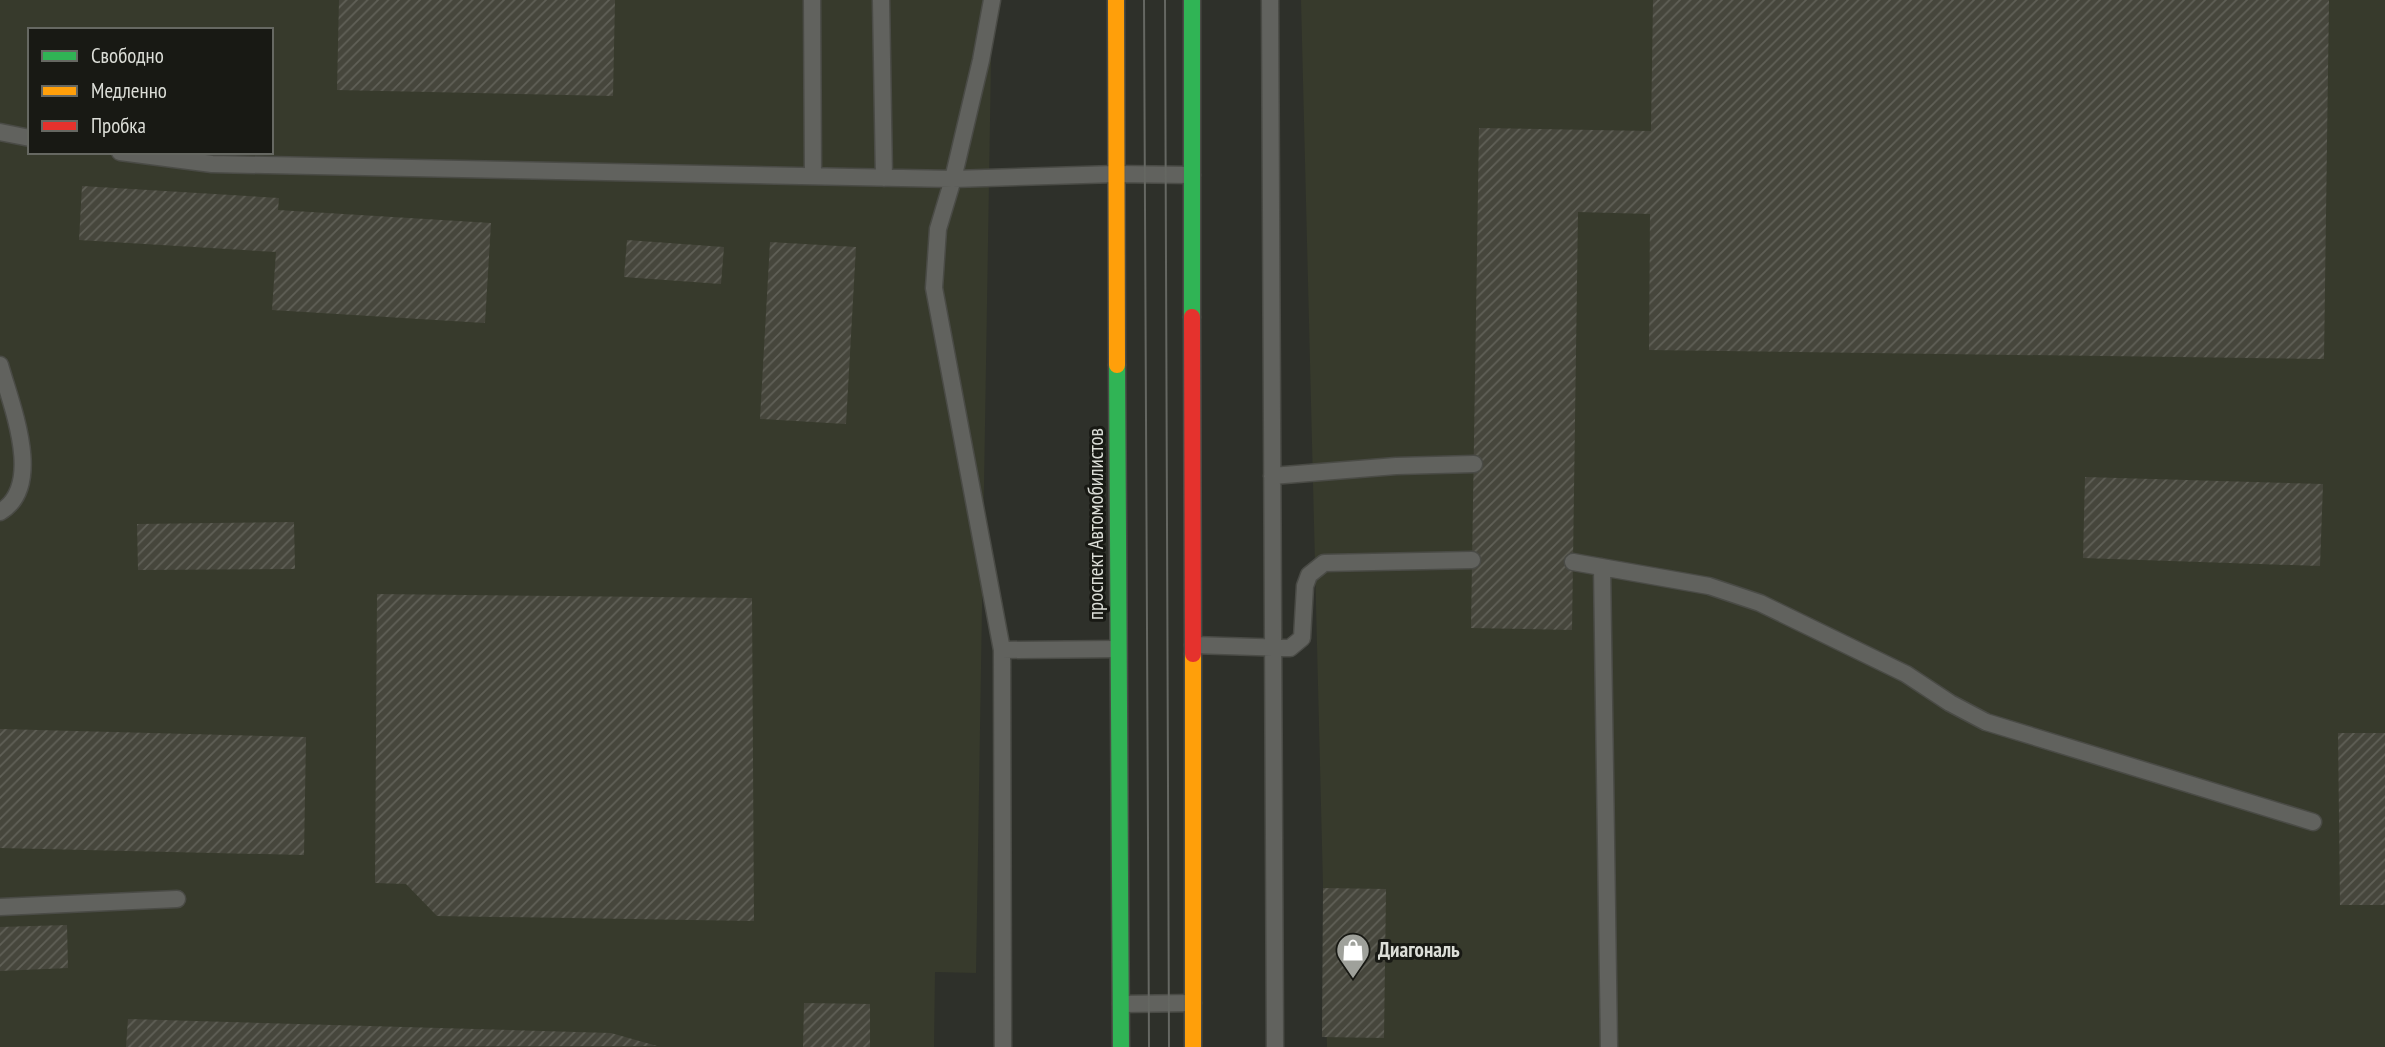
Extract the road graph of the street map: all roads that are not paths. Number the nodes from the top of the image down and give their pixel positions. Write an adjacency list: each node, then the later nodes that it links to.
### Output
1 (812, 0): 12 (lane)
2 (881, 0): 13 (lane)
3 (992, 0): 14 (lane)
4 (1116, 0): 10 (main road, проспект Автомобилистов)
5 (1192, 0): 11 (main road)
6 (1270, 0): 17 (lane)
7 (0, 132): 8 (lane)
8 (28, 138)
9 (135, 154): 12 (lane)
10 (1116, 174): 11 (lane); 14 (lane); 23 (main road, проспект Автомобилистов)
11 (1192, 175): 22 (main road)
12 (813, 176): 13 (lane)
13 (884, 178): 14 (lane)
14 (953, 179): 25 (lane)
15 (0, 365): 18 (lane)
16 (1474, 464): 17 (lane)
17 (1272, 476): 24 (lane)
18 (0, 512)
19 (1472, 560): 24 (lane)
20 (1573, 562): 21 (lane)
21 (1602, 567): 26 (lane); 35 (lane)
22 (1193, 645): 24 (lane); 29 (main road)
23 (1117, 649): 25 (lane); 30 (main road, проспект Автомобилистов)
24 (1273, 649): 34 (lane)
25 (1002, 650): 31 (lane)
26 (2313, 822)
27 (177, 899): 28 (lane)
28 (0, 907)
29 (1193, 1003): 30 (lane); 33 (main road)
30 (1121, 1004): 32 (main road, проспект Автомобилистов)
31 (1003, 1047)
32 (1121, 1047)
33 (1193, 1047)
34 (1275, 1047)
35 (1609, 1047)

